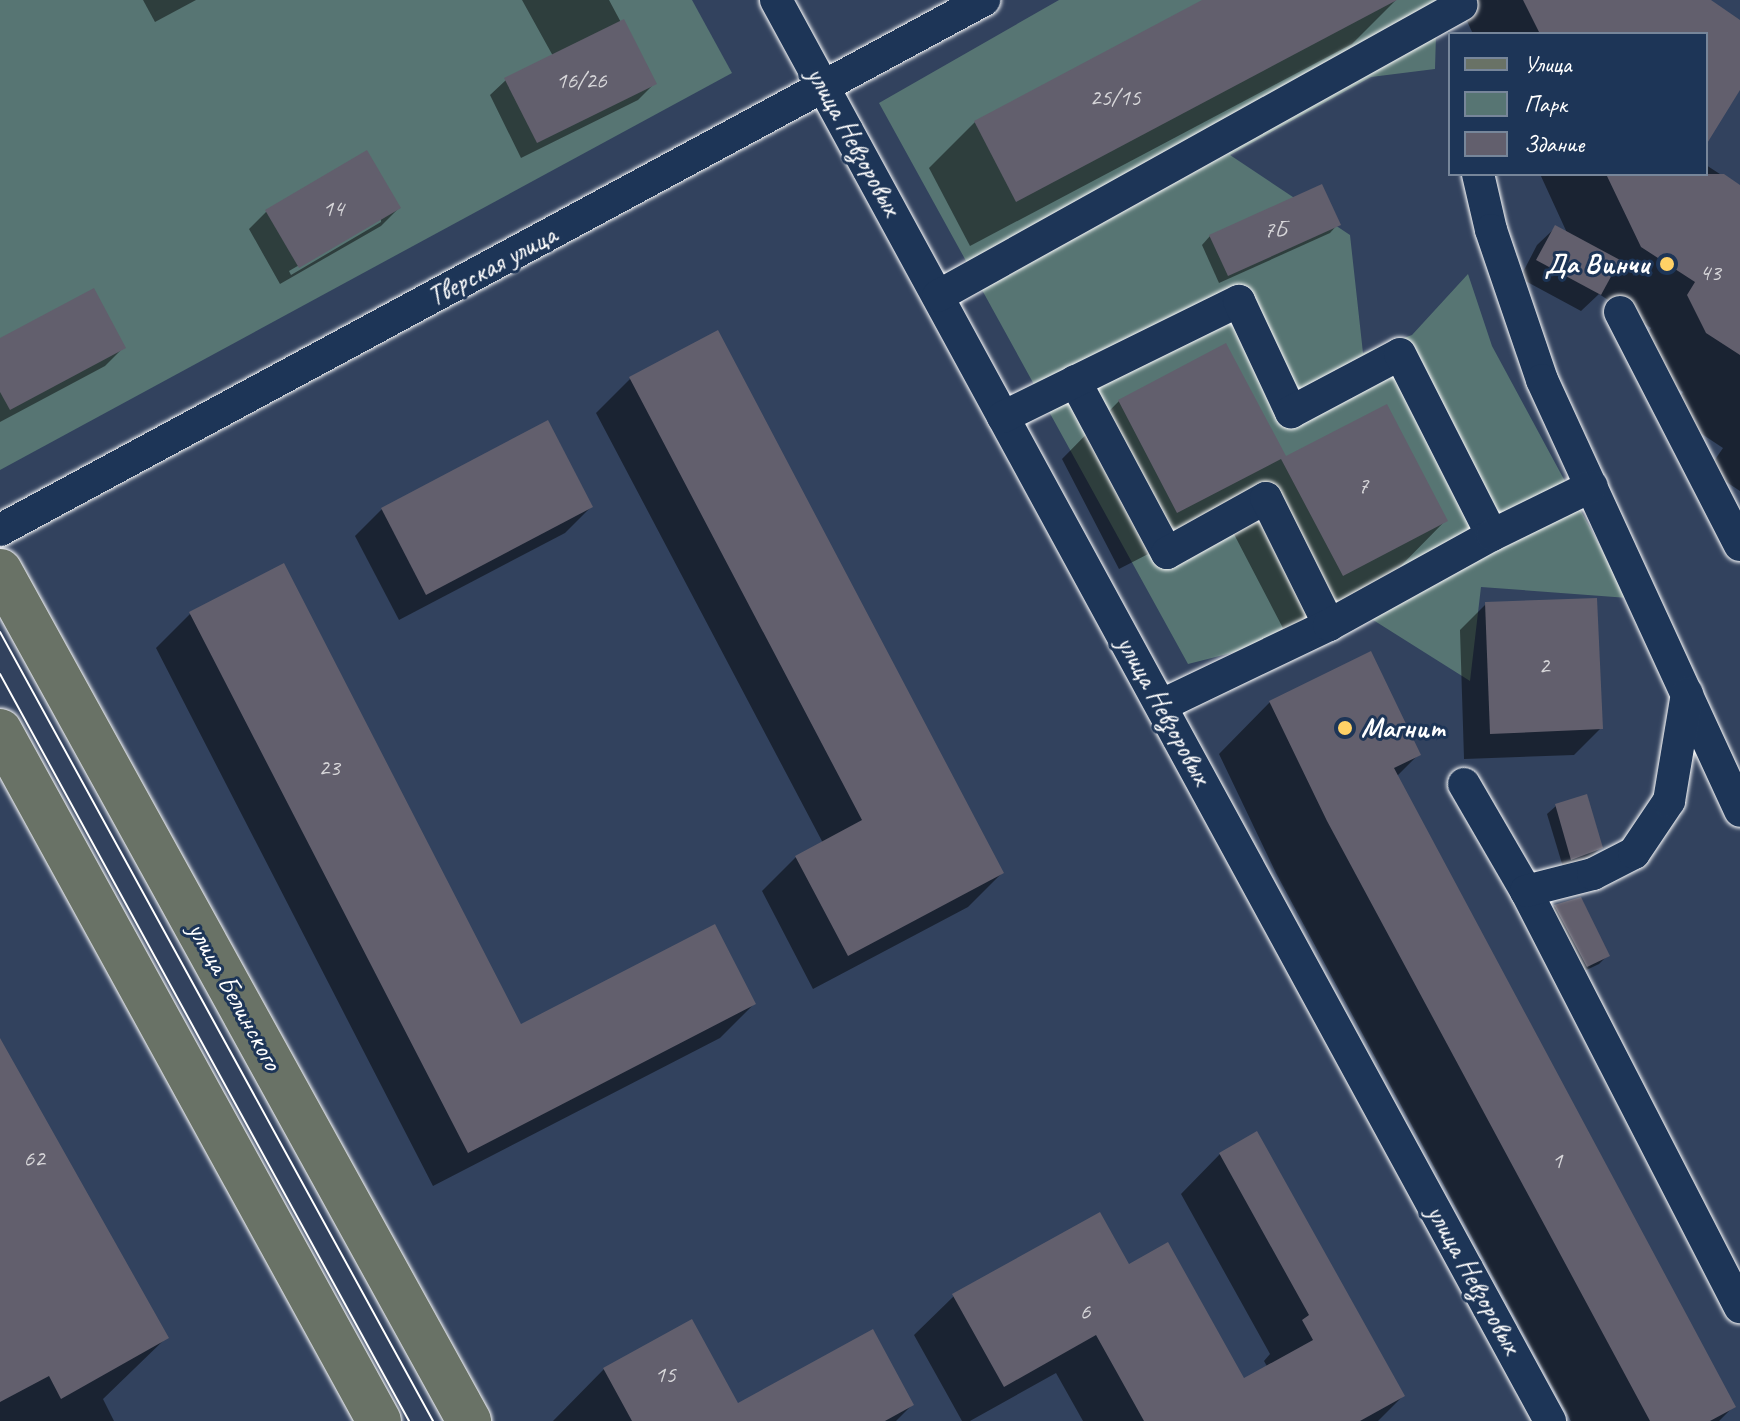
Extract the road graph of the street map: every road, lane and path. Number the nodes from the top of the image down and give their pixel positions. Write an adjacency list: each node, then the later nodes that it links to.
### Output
1 (776, 0): 4 (street, улица Невзоровых)
2 (984, 0): 4 (street, Тверская улица)
3 (1462, 13): 6 (street)
4 (825, 88): 6 (street, улица Невзоровых); 11 (street, Тверская улица)
5 (1478, 176): 10 (street)
6 (938, 296): 9 (street, улица Невзоровых)
7 (1620, 312): 13 (street)
8 (1075, 381): 9 (street); 12 (street); 15 (street)
9 (1003, 417): 17 (street, улица Невзоровых)
10 (1592, 486): 12 (street); 16 (street)
11 (0, 530)
12 (1492, 535): 15 (street)
13 (1740, 545)
14 (0, 571): 25 (main road, улица Белинского)
15 (1329, 625): 17 (street)
16 (1687, 693): 19 (street); 22 (street)
17 (1162, 705): 26 (street, улица Невзоровых)
18 (0, 731): 24 (main road)
19 (1733, 768): 21 (street)
20 (1464, 784): 22 (street)
21 (1740, 811)
22 (1526, 891): 23 (street)
23 (1740, 1307)
24 (379, 1421)
25 (469, 1421)
26 (1550, 1421)

